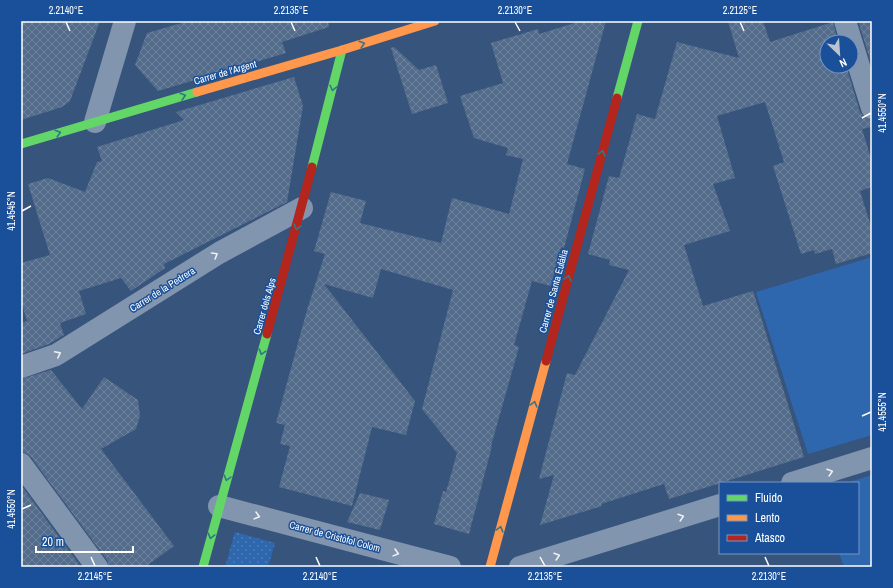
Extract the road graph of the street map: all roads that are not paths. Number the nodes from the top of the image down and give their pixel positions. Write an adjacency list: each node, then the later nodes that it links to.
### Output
1 (125, 21): 7 (street)
2 (435, 21): 5 (street, Carrer de l'Argent, one-way to 2)
3 (638, 21): 19 (street, Carrer de Santa Eulália, one-way to 3)
4 (845, 21): 6 (street)
5 (342, 50): 7 (street, Carrer de l'Argent, one-way to 5); 9 (street, Carrer dels Alps, one-way to 9)
6 (872, 108)
7 (95, 122): 8 (street, Carrer de l'Argent, one-way to 7)
8 (21, 144)
9 (302, 208): 10 (street, Carrer de la Pedrera, one-way to 9); 15 (street, Carrer dels Alps, one-way to 15)
10 (21, 367)
11 (872, 458): 13 (street, one-way to 11)
12 (21, 464): 16 (street)
13 (795, 482)
14 (719, 505): 20 (street, one-way to 14)
15 (219, 506): 17 (street, Carrer dels Alps, one-way to 17); 18 (street, Carrer de Cristòfol Colom, one-way to 18)
16 (97, 567)
17 (203, 567)
18 (450, 567)
19 (490, 567)
20 (520, 567)

